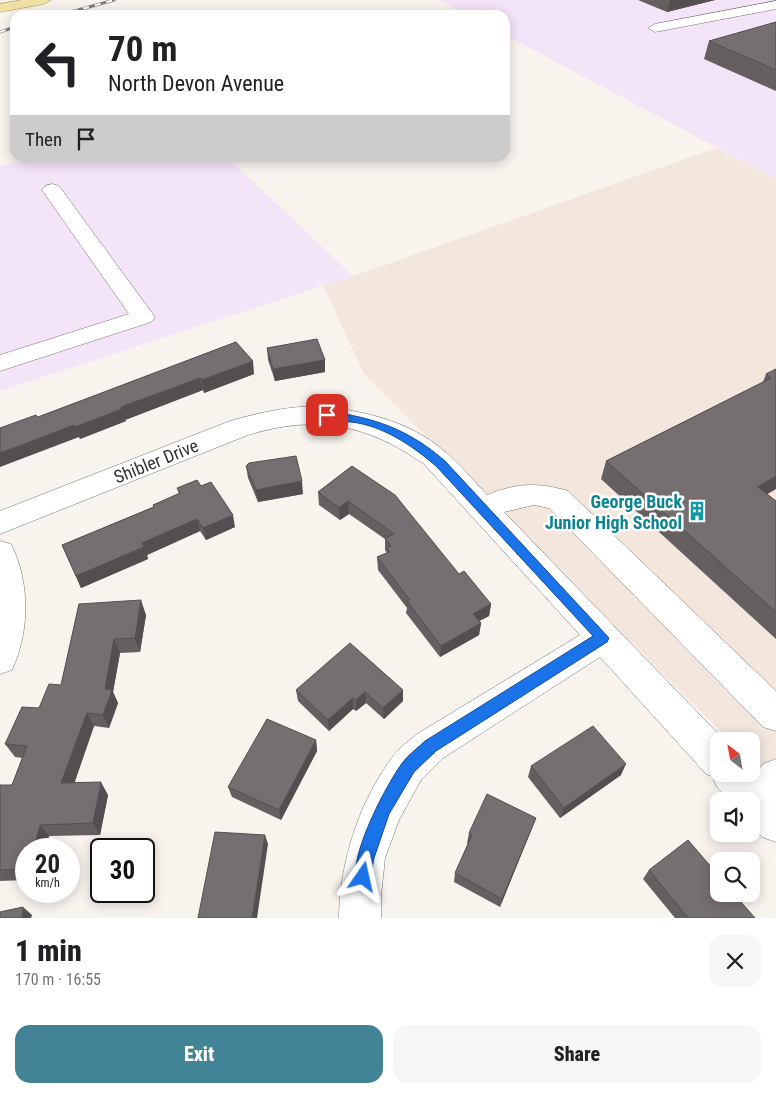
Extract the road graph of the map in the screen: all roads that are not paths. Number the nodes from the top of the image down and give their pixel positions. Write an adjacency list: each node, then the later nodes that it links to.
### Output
1 (44, 0): 3 (main road)
2 (776, 5): 4 (street)
3 (0, 8)
4 (654, 28)
5 (52, 190): 6 (street)
6 (0, 363)
7 (482, 509): 8 (street, Shibler Drive); 10 (street, Shibler Drive); 12 (street)
8 (0, 523)
9 (0, 553): 11 (street)
10 (602, 638): 13 (street, Shibler Drive); 16 (street)
11 (0, 659)
12 (776, 715)
13 (710, 752)
14 (742, 782): 15 (street)
15 (770, 801)
16 (360, 918)

